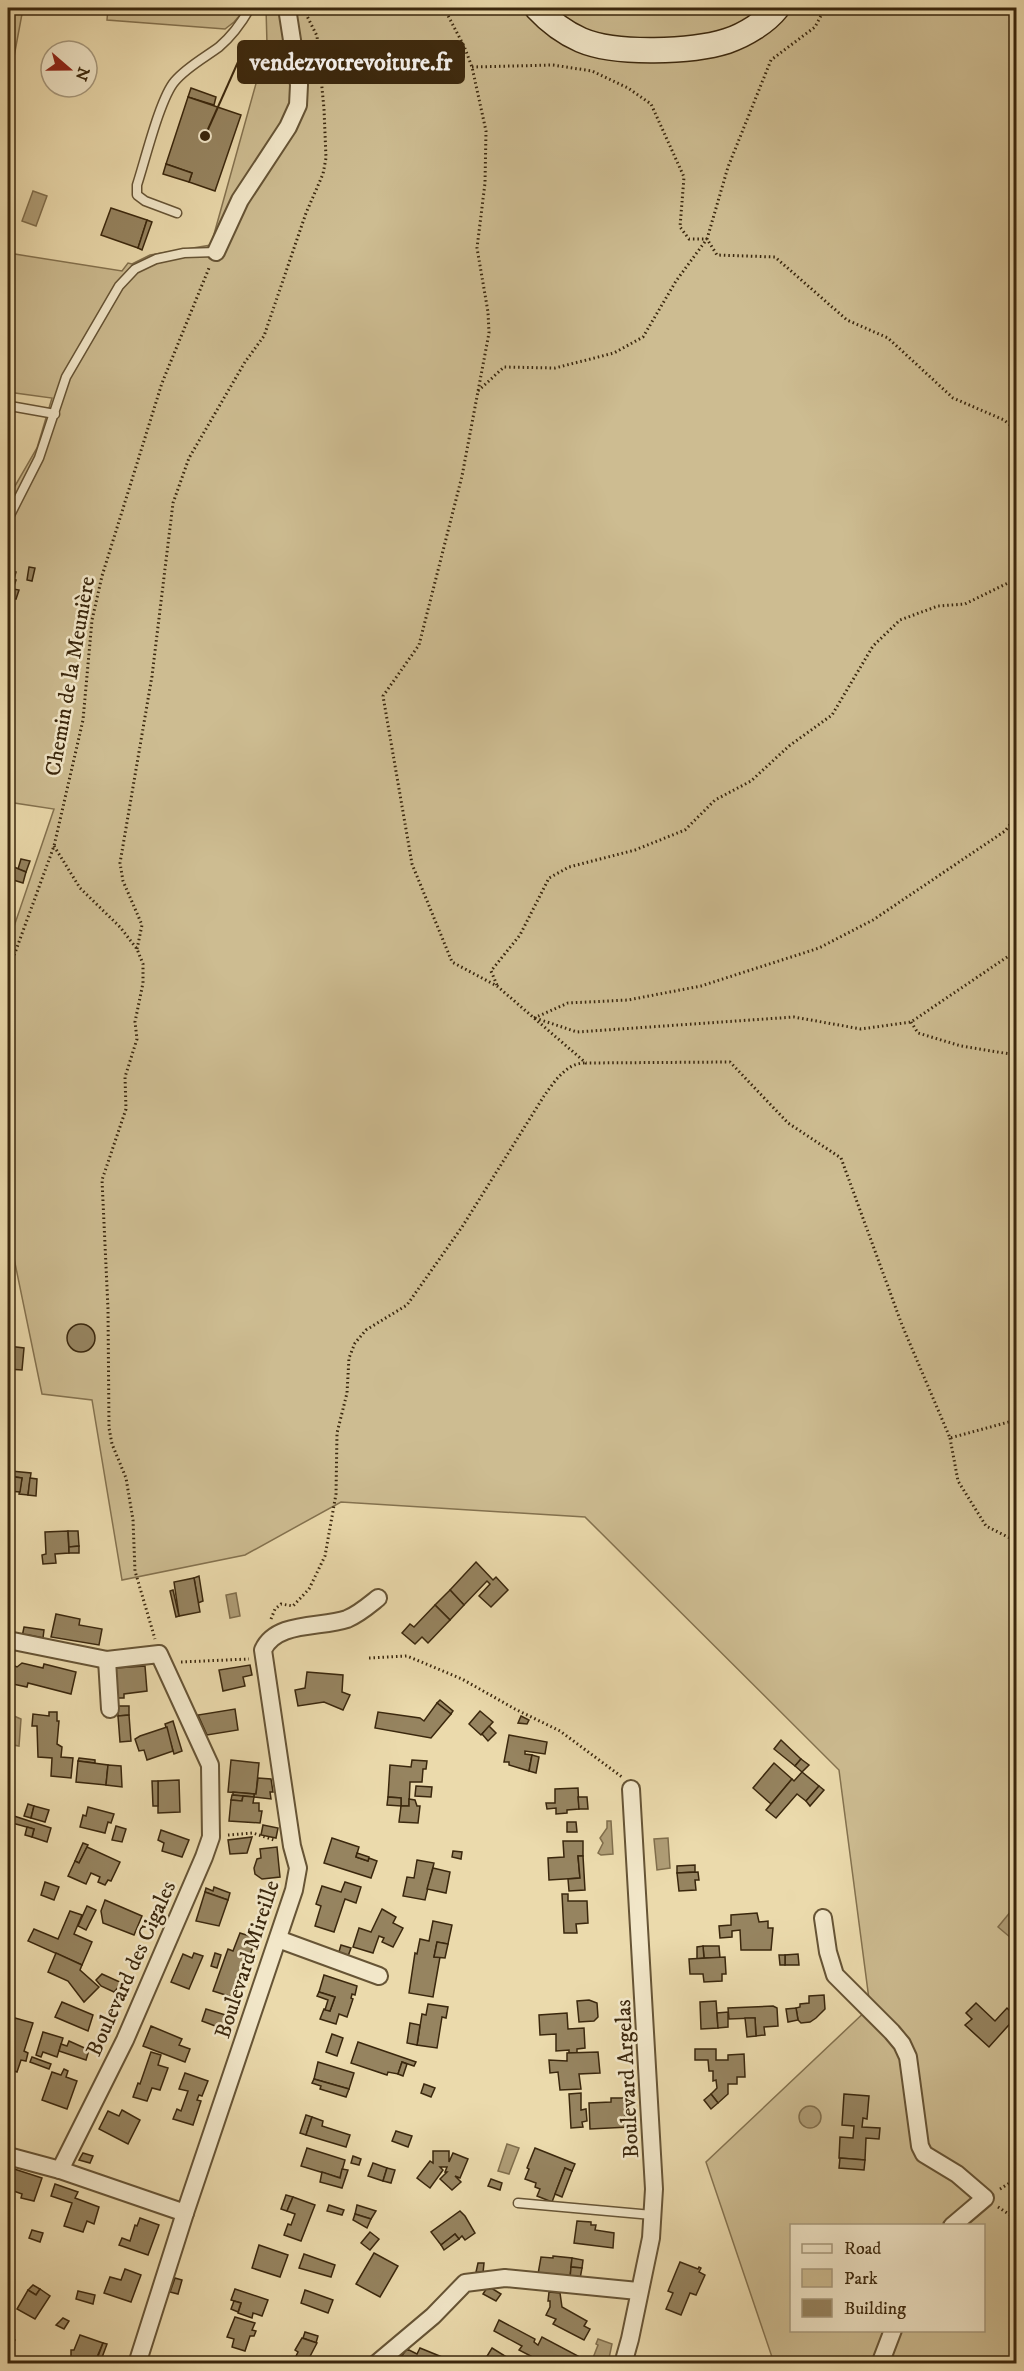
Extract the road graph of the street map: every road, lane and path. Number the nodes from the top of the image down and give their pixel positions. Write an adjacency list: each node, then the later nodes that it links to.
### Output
1 (250, 8): 9 (lane)
2 (288, 8): 11 (street)
3 (444, 8): 8 (path)
4 (537, 8): 5 (main road)
5 (777, 8)
6 (825, 8): 10 (path)
7 (305, 13): 20 (path)
8 (472, 67): 10 (path); 12 (path)
9 (177, 213)
10 (707, 239): 12 (path); 15 (path)
11 (216, 252): 14 (lane); 19 (path, Chemin de la Meunière)
12 (477, 392): 23 (path)
13 (8, 407): 14 (lane)
14 (55, 414): 16 (lane)
15 (1017, 430)
16 (8, 519)
17 (1017, 579): 23 (path)
18 (1017, 817): 24 (path)
19 (54, 846): 20 (path); 22 (path, Chemin de la Meunière)
20 (137, 949): 34 (path)
21 (1017, 951): 25 (path)
22 (8, 972)
23 (497, 986): 24 (path)
24 (534, 1018): 25 (path); 27 (path)
25 (911, 1022): 26 (path)
26 (1017, 1055)
27 (586, 1062): 29 (path); 32 (path)
28 (1017, 1420): 29 (path)
29 (950, 1438): 30 (path)
30 (1017, 1541)
31 (378, 1598): 32 (street)
32 (270, 1639): 35 (street, Boulevard Mireille)
33 (8, 1640): 37 (street)
34 (159, 1654): 35 (path); 37 (street); 40 (street, Boulevard des Cigales)
35 (264, 1658): 41 (street, Boulevard Mireille)
36 (369, 1658): 39 (path)
37 (107, 1660): 38 (street)
38 (110, 1709)
39 (632, 1789): 50 (street, Boulevard Argelas)
40 (211, 1837): 41 (path); 46 (street, Boulevard des Cigales)
41 (292, 1846): 43 (street, Boulevard Mireille)
42 (823, 1918): 47 (street)
43 (278, 1940): 44 (street); 49 (street, Boulevard Mireille)
44 (379, 1976)
45 (8, 2156): 46 (street)
46 (60, 2170): 49 (street)
47 (985, 2198): 51 (path); 52 (street)
48 (518, 2203): 50 (lane)
49 (185, 2213): 55 (street, Boulevard Mireille)
50 (652, 2215): 53 (street, Boulevard Argelas)
51 (1017, 2219)
52 (954, 2224)
53 (638, 2291): 56 (street); 57 (street, Boulevard Argelas)
54 (893, 2332): 58 (street)
55 (137, 2364)
56 (376, 2364)
57 (623, 2364)
58 (880, 2364)

